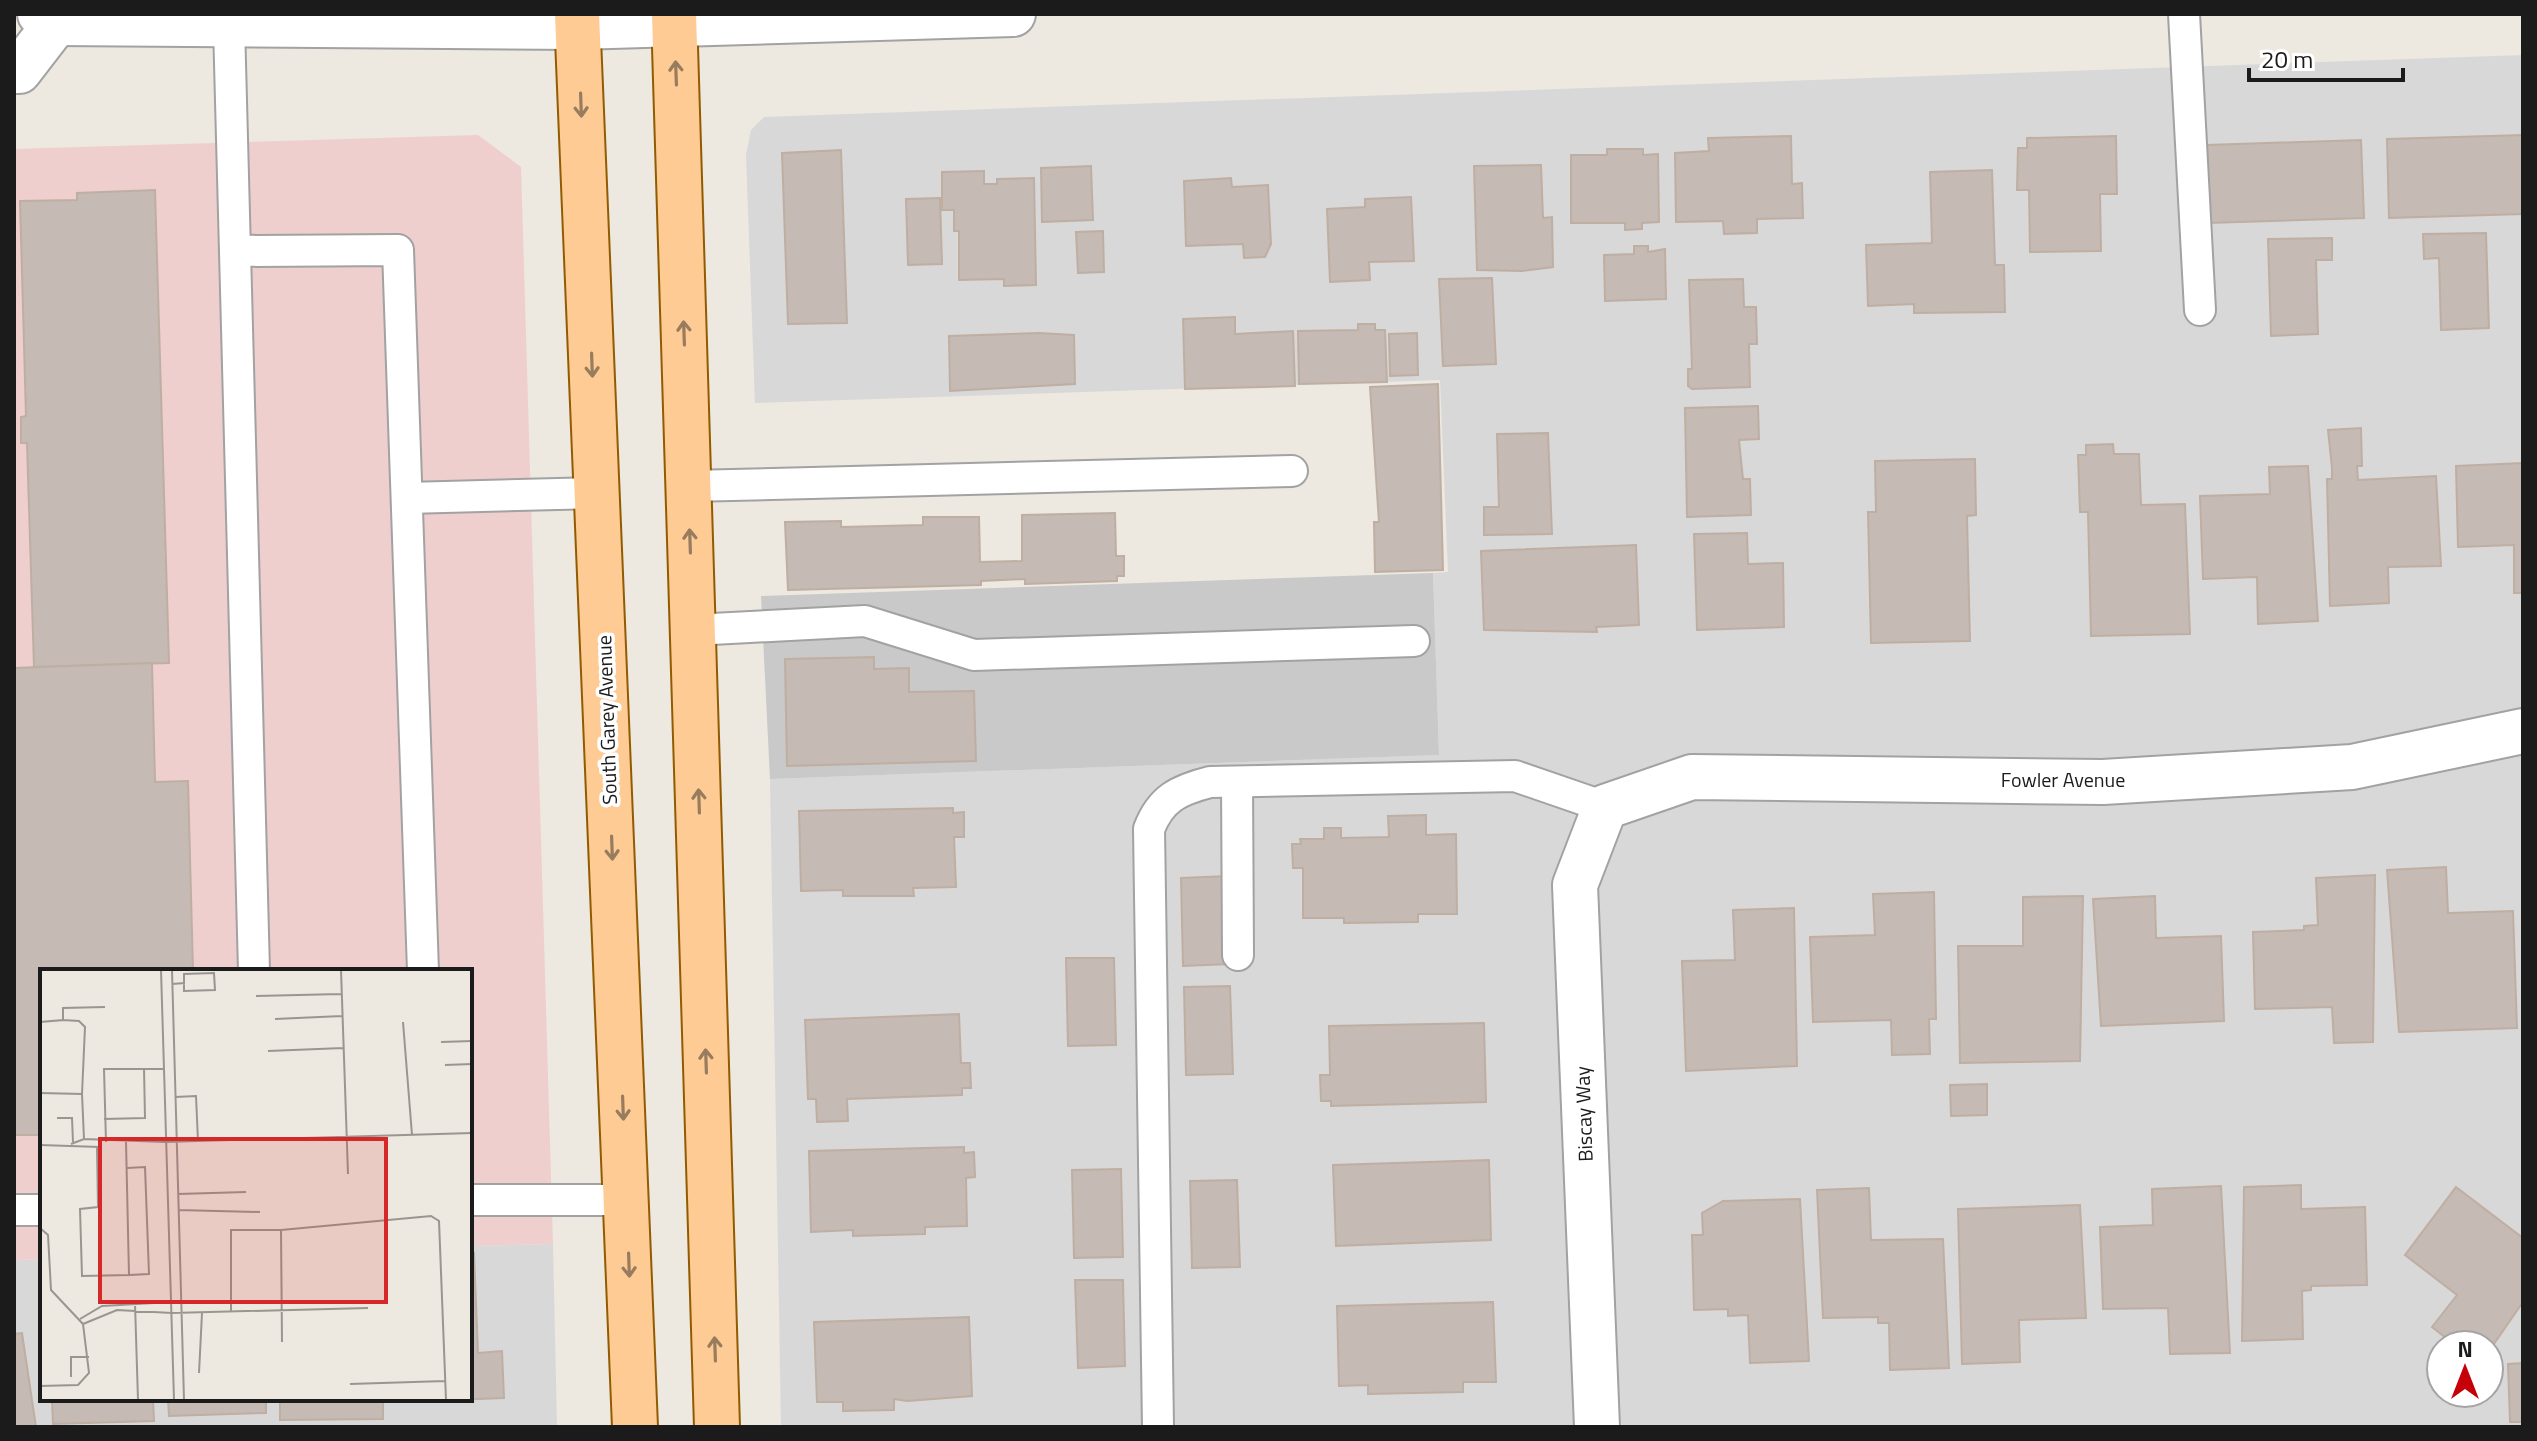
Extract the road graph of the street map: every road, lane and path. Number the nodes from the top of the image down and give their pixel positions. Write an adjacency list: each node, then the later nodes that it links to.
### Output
1 (1013, 14): 3 (street)
2 (2184, 14): 10 (lane)
3 (867, 16): 5 (street)
4 (50, 17): 7 (street); 8 (street)
5 (674, 19): 6 (street); 12 (main road, one-way to 5)
6 (577, 20): 7 (street); 13 (main road, South Garey Avenue, one-way to 13)
7 (229, 25): 9 (lane)
8 (14, 71)
9 (235, 251): 14 (lane); 21 (lane)
10 (2200, 310)
11 (1292, 471): 12 (lane)
12 (689, 486): 15 (main road, one-way to 12)
13 (597, 493): 14 (lane); 24 (main road, South Garey Avenue, one-way to 24)
14 (407, 498): 22 (lane)
15 (693, 630): 16 (lane); 28 (main road, one-way to 15)
16 (1414, 641)
17 (2523, 731): 19 (street, Fowler Avenue)
18 (1237, 782): 19 (lane); 20 (lane); 29 (lane)
19 (1605, 807): 30 (street, Biscay Way)
20 (1238, 955)
21 (254, 969)
22 (423, 969)
23 (472, 1200): 24 (lane)
24 (626, 1200): 27 (main road, South Garey Avenue, one-way to 27)
25 (14, 1210): 26 (lane)
26 (40, 1210)
27 (635, 1427)
28 (717, 1427)
29 (1158, 1427)
30 (1597, 1427)

